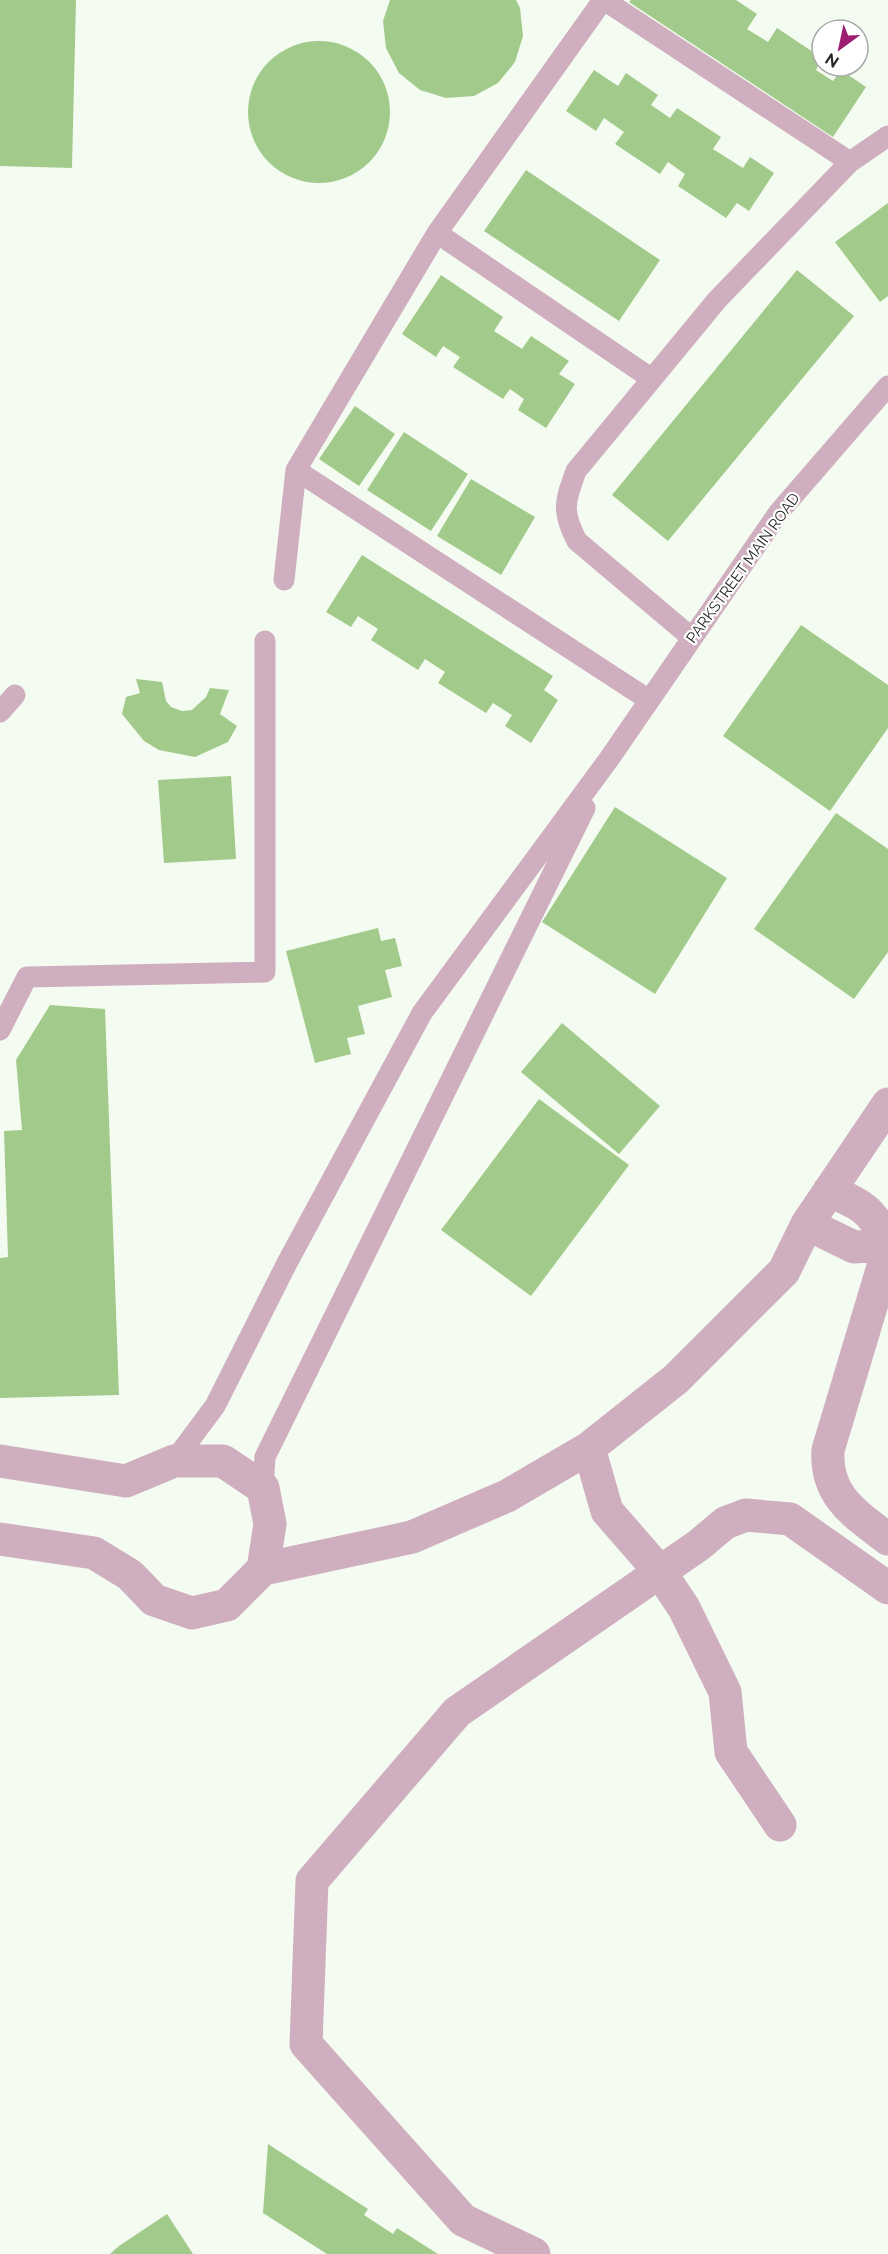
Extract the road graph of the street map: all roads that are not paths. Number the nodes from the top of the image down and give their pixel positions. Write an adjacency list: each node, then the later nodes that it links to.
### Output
1 (604, 0): 3 (lane); 4 (lane)
2 (888, 136): 3 (lane)
3 (850, 162): 5 (lane)
4 (437, 233): 5 (lane); 7 (lane)
5 (652, 379): 9 (lane)
6 (888, 386): 9 (lane, PARKSTREET MAIN ROAD)
7 (296, 470): 8 (lane); 12 (lane)
8 (284, 580)
9 (692, 638): 12 (lane, PARKSTREET MAIN ROAD)
10 (265, 641): 15 (lane)
11 (15, 695): 13 (lane)
12 (650, 700): 14 (lane, PARKSTREET MAIN ROAD)
13 (0, 712)
14 (609, 759): 23 (lane); 24 (lane)
15 (0, 1029)
16 (888, 1104): 17 (street)
17 (829, 1191): 18 (street); 19 (street)
18 (807, 1224): 19 (street); 21 (street)
19 (888, 1243)
20 (888, 1250): 26 (street)
21 (589, 1448): 27 (street); 28 (street)
22 (0, 1461): 23 (street)
23 (174, 1461): 24 (street)
24 (263, 1488): 27 (street)
25 (0, 1539): 27 (street)
26 (888, 1539)
27 (263, 1569)
28 (660, 1572): 29 (street); 30 (street); 31 (street)
29 (888, 1588)
30 (780, 1825)
31 (534, 2254)

